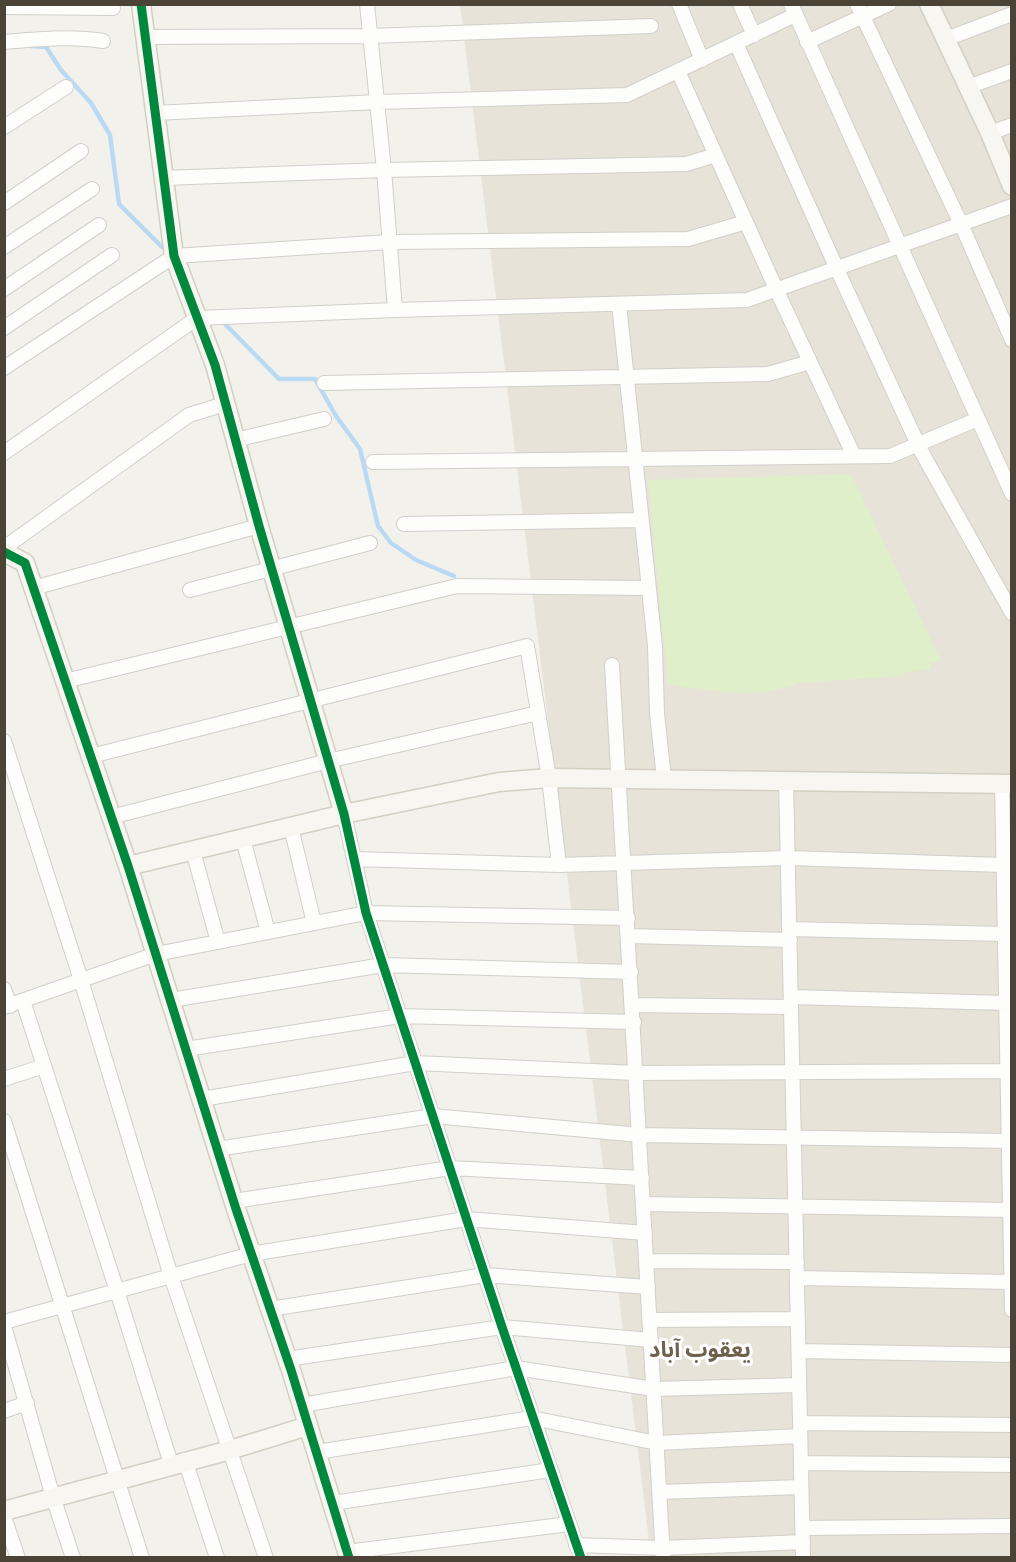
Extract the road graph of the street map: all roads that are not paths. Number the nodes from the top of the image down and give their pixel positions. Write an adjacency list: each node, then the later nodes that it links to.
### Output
1 (141, 4): 15 (street)
2 (367, 4): 14 (street)
3 (679, 4): 21 (street)
4 (740, 4): 13 (street)
5 (889, 4): 10 (street)
6 (929, 4): 16 (street)
7 (4, 7): 8 (street)
8 (113, 8)
9 (793, 10): 13 (street); 19 (street)
10 (860, 11): 19 (street); 41 (street)
11 (1011, 14): 16 (street)
12 (651, 26): 14 (street)
13 (754, 35): 20 (street)
14 (370, 36): 15 (street); 26 (street)
15 (144, 37): 27 (street)
16 (946, 39): 25 (street)
17 (103, 41): 18 (street)
18 (4, 42)
19 (807, 42): 44 (street)
20 (736, 43): 21 (street); 48 (street)
21 (702, 60): 22 (street)
22 (678, 70): 26 (street); 32 (street)
23 (1011, 71): 25 (street)
24 (66, 87): 29 (street)
25 (968, 87): 30 (street)
26 (377, 102): 27 (street); 34 (street)
27 (154, 113): 35 (street)
28 (1011, 125): 30 (street)
29 (4, 127)
30 (990, 133): 33 (street)
31 (81, 151): 38 (street)
32 (716, 155): 34 (street); 40 (street)
33 (1008, 167): 36 (street)
34 (384, 170): 35 (street); 43 (street)
35 (163, 178): 47 (street)
36 (1011, 186)
37 (92, 189): 45 (street)
38 (4, 203)
39 (1011, 206): 41 (street)
40 (746, 222): 43 (street); 50 (street)
41 (961, 224): 44 (street); 55 (street)
42 (99, 225): 49 (street)
43 (389, 242): 47 (street); 52 (street)
44 (899, 246): 48 (street); 62 (street)
45 (4, 247)
46 (112, 255): 54 (street)
47 (174, 256): 53 (street); 57 (street)
48 (837, 269): 50 (street); 64 (street)
49 (4, 289)
50 (777, 291): 51 (street); 56 (street)
51 (619, 304): 52 (street); 58 (street)
52 (394, 310): 53 (street)
53 (197, 318): 60 (street); 65 (street)
54 (4, 328)
55 (1011, 340)
56 (810, 362): 58 (street); 66 (street)
57 (4, 368)
58 (626, 376): 59 (street); 67 (street)
59 (324, 383)
60 (225, 404): 63 (street); 74 (street)
61 (324, 419): 63 (street)
62 (978, 419): 64 (street); 69 (street)
63 (235, 440): 72 (street)
64 (918, 444): 66 (street); 79 (street)
65 (4, 453)
66 (854, 456): 67 (street)
67 (635, 459): 68 (street); 70 (street)
68 (373, 462)
69 (1011, 494)
70 (642, 520): 71 (street); 77 (street)
71 (404, 524)
72 (259, 526): 75 (street); 76 (street)
73 (370, 543): 75 (street)
74 (4, 550): 76 (street)
75 (272, 569): 78 (street); 80 (street)
76 (33, 588): 82 (street)
77 (649, 588): 80 (street); 90 (street)
78 (190, 590)
79 (1011, 613)
80 (289, 627): 82 (street); 83 (street)
81 (612, 665): 89 (street)
82 (65, 681): 86 (street)
83 (310, 700): 84 (street); 86 (street); 87 (street)
84 (538, 712): 87 (street); 88 (street)
85 (4, 741): 115 (street)
86 (91, 756): 94 (street)
87 (328, 761): 93 (street); 94 (street)
88 (549, 778): 89 (street); 93 (street); 101 (street)
89 (620, 779): 90 (street); 100 (street)
90 (664, 779): 91 (street)
91 (786, 781): 92 (street); 98 (street)
92 (1007, 784): 102 (street)
93 (344, 814): 95 (street); 99 (street)
94 (111, 817): 103 (street)
95 (291, 827): 96 (street); 106 (street)
96 (243, 839): 97 (street); 107 (street)
97 (193, 851): 103 (street); 111 (street)
98 (788, 858): 100 (street); 102 (street); 109 (street)
99 (354, 859): 101 (street); 104 (street)
100 (625, 863): 101 (street); 105 (street)
101 (559, 865)
102 (1004, 865): 108 (street)
103 (128, 866): 112 (street)
104 (366, 913): 105 (street); 106 (street); 113 (street)
105 (628, 918): 110 (street)
106 (314, 923): 107 (street)
107 (268, 932): 111 (street)
108 (1005, 934): 109 (street); 119 (street)
109 (789, 935): 110 (street); 118 (street)
110 (629, 936): 114 (street)
111 (218, 942): 112 (street)
112 (156, 954): 115 (street); 117 (street)
113 (383, 965): 114 (street); 117 (street); 122 (street)
114 (631, 972): 121 (street)
115 (81, 980): 120 (street); 150 (street)
116 (4, 989): 120 (street)
117 (171, 1000): 124 (street)
118 (791, 1002): 119 (street); 121 (street); 128 (street)
119 (1006, 1003): 127 (street)
120 (12, 1005): 126 (street)
121 (633, 1005): 123 (street)
122 (400, 1016): 123 (street); 124 (street); 125 (street)
123 (634, 1022): 129 (street)
124 (186, 1049): 131 (street)
125 (415, 1063): 129 (street); 131 (street); 132 (street)
126 (44, 1066): 130 (street); 154 (street)
127 (1007, 1071): 128 (street); 136 (street)
128 (792, 1072): 129 (street); 135 (street)
129 (637, 1073): 134 (street)
130 (4, 1079)
131 (202, 1099): 137 (street)
132 (433, 1116): 134 (street); 137 (street); 138 (street)
133 (4, 1121): 155 (street)
134 (640, 1135): 135 (street); 139 (street)
135 (794, 1138): 136 (street); 142 (street)
136 (1009, 1141): 143 (street)
137 (217, 1149): 140 (street)
138 (450, 1168): 139 (street); 140 (street); 144 (street)
139 (642, 1178): 141 (street)
140 (234, 1201): 146 (street)
141 (644, 1204): 142 (street); 145 (street)
142 (795, 1207): 143 (street); 148 (street)
143 (1010, 1210): 152 (street)
144 (466, 1219): 145 (street); 146 (street); 149 (street)
145 (645, 1233): 147 (street)
146 (251, 1254): 150 (street); 156 (street)
147 (647, 1261): 148 (street); 153 (street)
148 (796, 1262): 151 (street)
149 (485, 1275): 153 (street); 156 (street); 161 (street)
150 (171, 1276): 154 (street); 177 (street)
151 (797, 1278): 152 (street); 158 (street)
152 (1011, 1282): 157 (street)
153 (648, 1287): 159 (street)
154 (117, 1291): 155 (street); 179 (street)
155 (62, 1306): 160 (street); 183 (street)
156 (270, 1309): 165 (street)
157 (1011, 1310)
158 (798, 1319): 159 (street); 163 (street)
159 (650, 1320): 162 (street)
160 (4, 1324): 169 (street)
161 (502, 1326): 162 (street); 165 (street); 166 (street)
162 (651, 1340): 168 (street)
163 (799, 1351): 164 (street); 167 (street)
164 (1011, 1355)
165 (287, 1359): 170 (street)
166 (516, 1368): 168 (street); 170 (street); 172 (street)
167 (799, 1384): 168 (street); 175 (street)
168 (654, 1389): 176 (street)
169 (27, 1403): 171 (street); 186 (street)
170 (302, 1405): 174 (street)
171 (4, 1411)
172 (532, 1418): 176 (street); 178 (street); 182 (street)
173 (1011, 1425): 175 (street)
174 (308, 1426): 177 (street); 178 (street)
175 (800, 1430): 176 (street); 180 (street)
176 (657, 1443): 185 (street)
177 (230, 1450): 179 (street); 200 (street)
178 (317, 1452): 187 (street)
179 (178, 1462): 183 (street); 199 (street)
180 (801, 1463): 181 (street); 184 (street)
181 (1011, 1465)
182 (550, 1470): 187 (street); 190 (street)
183 (117, 1479): 186 (street); 198 (street)
184 (801, 1486): 185 (street); 192 (street)
185 (659, 1492): 194 (street)
186 (53, 1497): 188 (street); 197 (street)
187 (333, 1503): 195 (street)
188 (4, 1511)
189 (4, 1517): 196 (street)
190 (569, 1524): 193 (street); 195 (street)
191 (1011, 1526): 192 (street)
192 (803, 1535): 194 (street); 201 (street)
193 (579, 1551): 194 (street)
194 (663, 1552)
195 (348, 1555)
196 (18, 1557)
197 (73, 1557)
198 (141, 1557)
199 (217, 1557)
200 (266, 1557)
201 (803, 1557)

